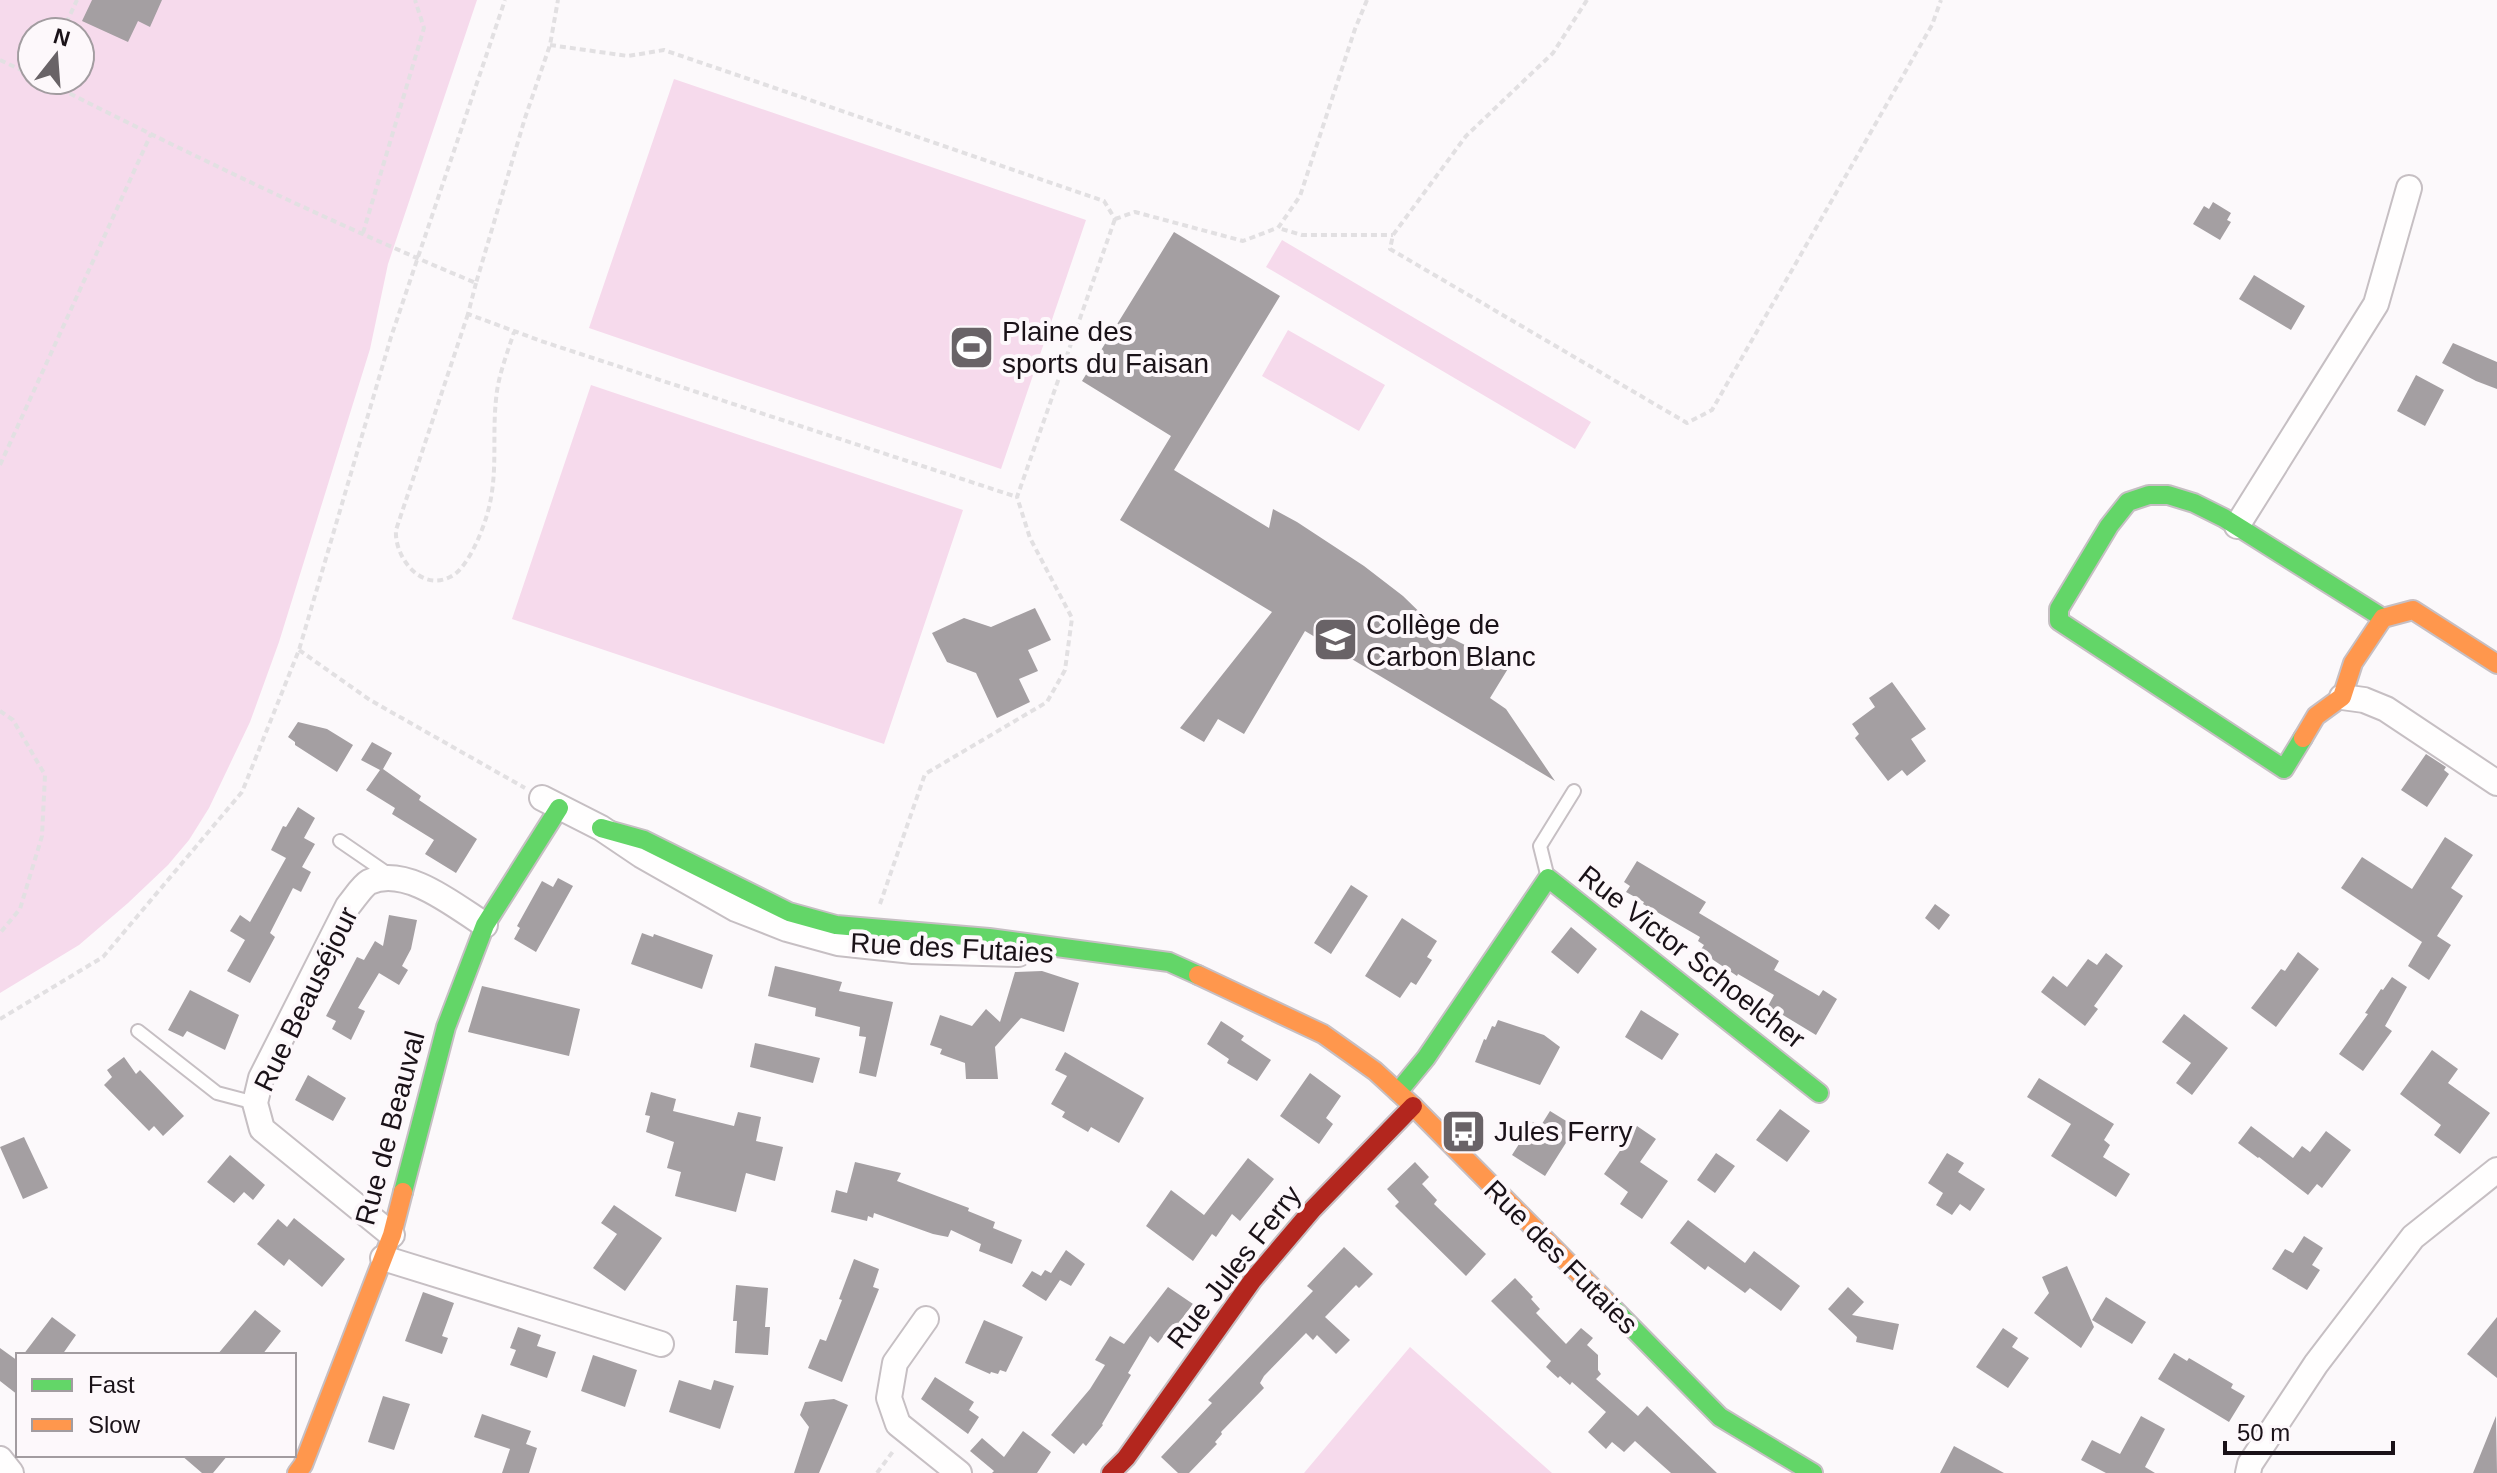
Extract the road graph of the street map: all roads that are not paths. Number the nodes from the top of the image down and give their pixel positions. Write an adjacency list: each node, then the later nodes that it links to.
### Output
1 (2409, 188): 2 (street)
2 (2237, 526): 3 (street); 5 (street)
3 (2383, 618): 4 (street); 5 (street)
4 (2497, 664)
5 (2342, 697): 6 (street)
6 (2497, 783)
7 (1574, 791): 12 (lane)
8 (550, 803): 9 (street, Rue des Futaies); 13 (street, Rue de Beauval)
9 (601, 828): 14 (street, Rue des Futaies); 14 (street, Rue des Futaies)
10 (340, 841): 11 (lane)
11 (393, 878): 13 (street); 18 (street, Rue Beauséjour)
12 (1548, 878): 16 (street, Rue Victor Schoelcher); 17 (street, Rue Victor Schoelcher)
13 (485, 925): 21 (street, Rue de Beauval)
14 (1092, 953): 16 (street, Rue des Futaies)
15 (138, 1031): 18 (lane)
16 (1398, 1092): 19 (street, Rue des Futaies)
17 (1819, 1093)
18 (255, 1103): 21 (street, Rue Beauséjour)
19 (1413, 1106): 29 (street, Rue Jules Ferry); 30 (street, Rue des Futaies)
20 (2497, 1170): 31 (street)
21 (392, 1235): 22 (street, Rue de Beauval)
22 (383, 1258): 24 (street); 27 (street, Rue de Beauval)
23 (926, 1319): 28 (street)
24 (661, 1344)
25 (0, 1459): 26 (street)
26 (11, 1473)
27 (297, 1473)
28 (959, 1473)
29 (1111, 1473)
30 (1813, 1473)
31 (2248, 1473)

